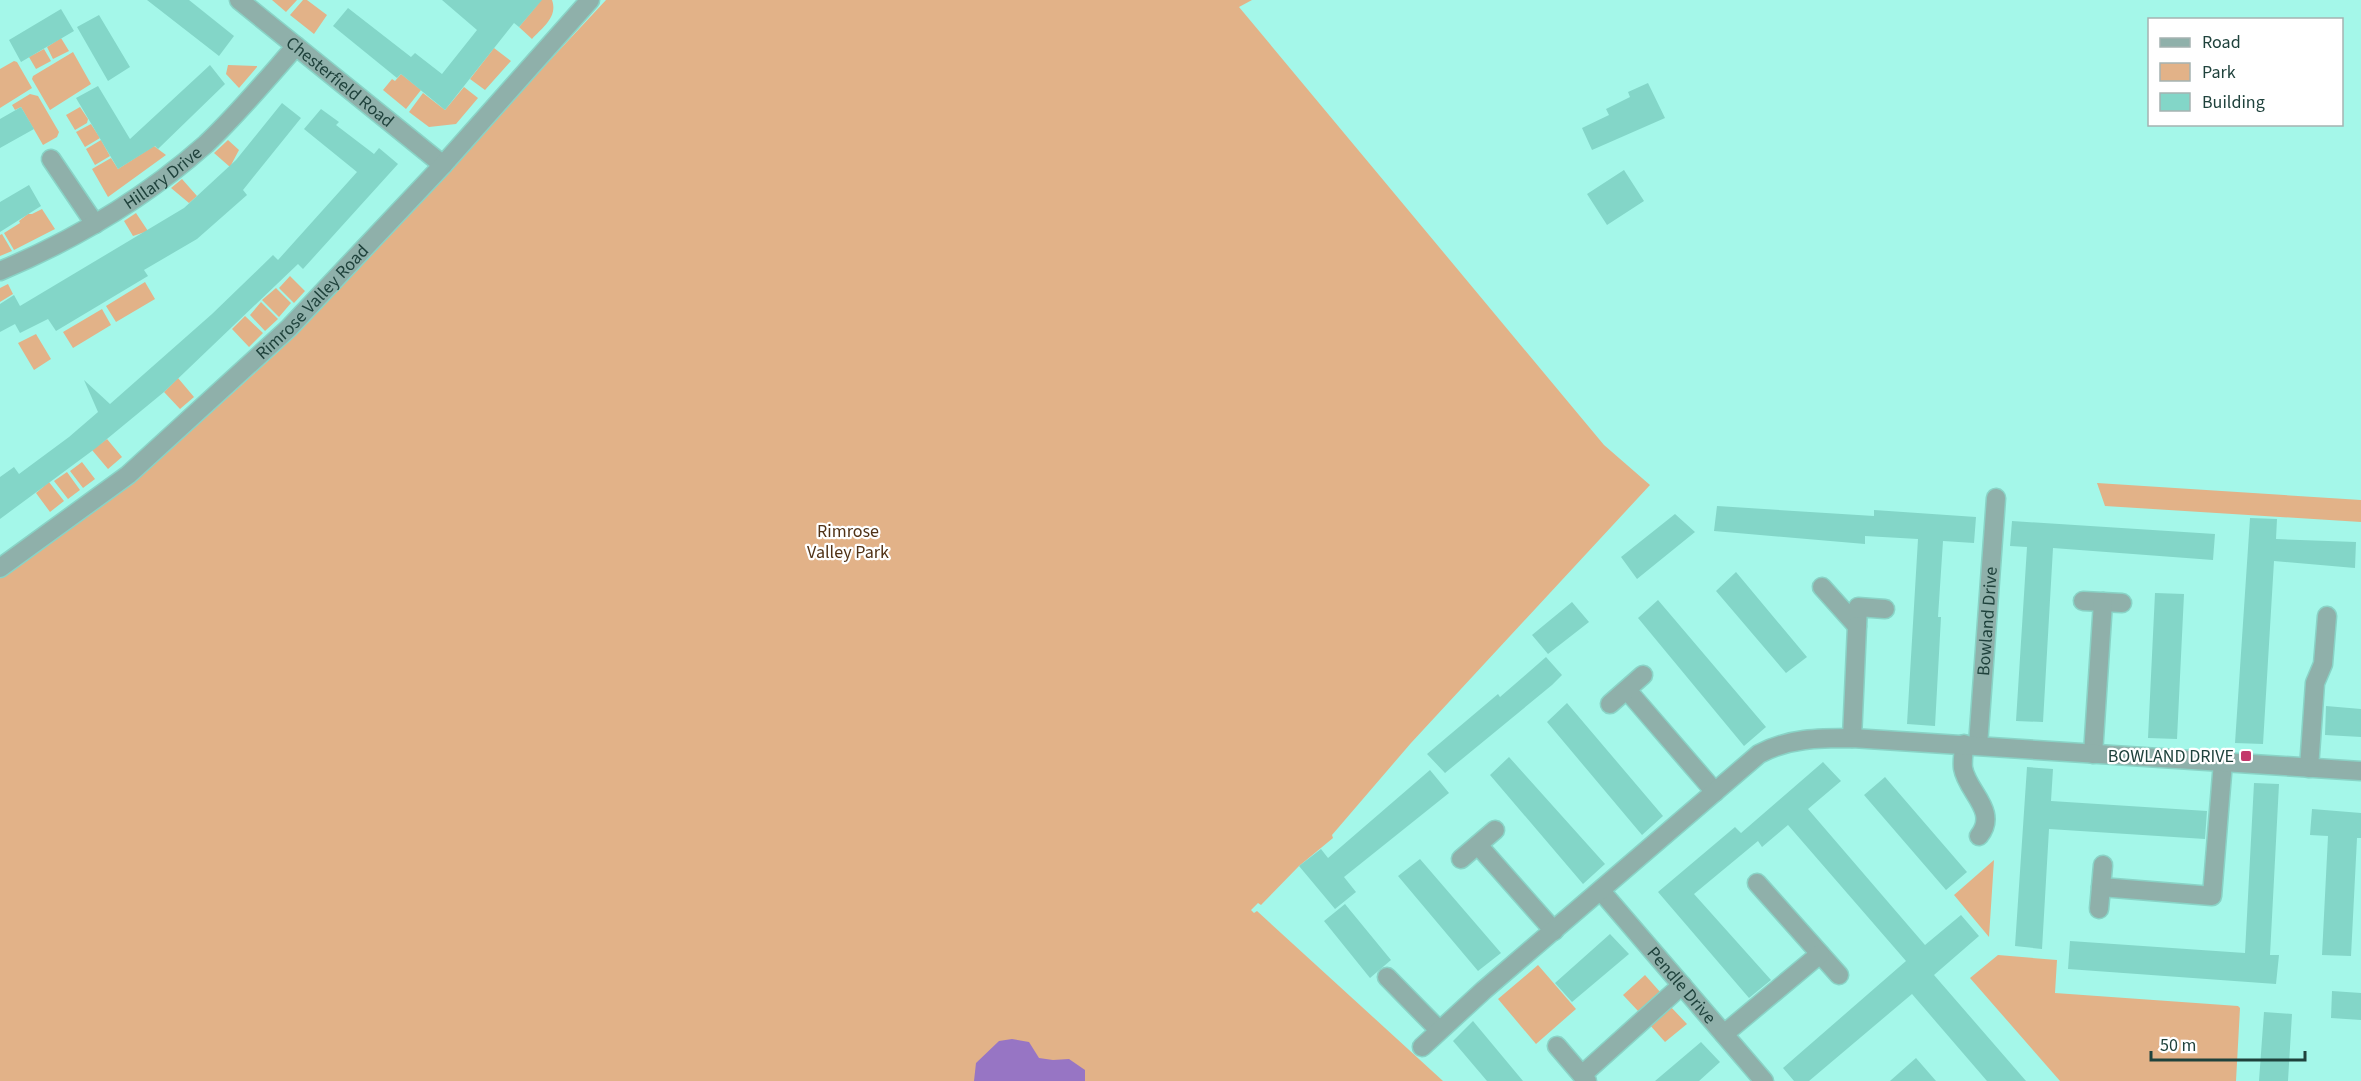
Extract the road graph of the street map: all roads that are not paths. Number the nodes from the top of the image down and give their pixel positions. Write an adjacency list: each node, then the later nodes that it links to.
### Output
1 (239, 0): 3 (street, Chesterfield Road)
2 (585, 1): 5 (street, Rimrose Valley Road)
3 (296, 46): 5 (street, Chesterfield Road); 6 (street, Hillary Drive)
4 (51, 159): 6 (street)
5 (443, 165): 9 (street, Rimrose Valley Road)
6 (95, 224): 7 (street, Hillary Drive)
7 (0, 271)
8 (1996, 498): 21 (street, Bowland Drive)
9 (0, 568)
10 (1822, 587): 16 (street)
11 (2083, 601): 12 (street)
12 (2103, 602): 13 (street); 22 (street)
13 (2122, 603)
14 (1885, 609): 16 (street)
15 (2327, 616): 24 (street)
16 (1857, 626): 20 (street)
17 (1643, 675): 18 (street)
18 (1627, 690): 19 (street); 26 (street)
19 (1610, 704)
20 (1852, 738): 21 (street); 26 (street)
21 (1971, 745): 22 (street); 28 (street, Bowland Drive)
22 (2093, 754): 23 (street)
23 (2223, 762): 24 (street); 33 (street)
24 (2310, 768): 25 (street)
25 (2361, 771)
26 (1715, 792): 34 (street)
27 (1495, 830): 29 (street)
28 (1979, 836)
29 (1478, 845): 30 (street); 36 (street)
30 (1461, 859)
31 (2103, 865): 33 (street)
32 (1757, 883): 37 (street)
33 (2101, 887): 35 (street)
34 (1601, 891): 36 (street); 40 (street, Pendle Drive)
35 (2099, 909)
36 (1554, 931): 41 (street)
37 (1820, 954): 38 (street); 42 (street)
38 (1839, 975)
39 (1387, 977): 41 (street)
40 (1682, 985): 42 (street, Pendle Drive); 45 (street)
41 (1440, 1030): 44 (street)
42 (1724, 1034): 46 (street, Pendle Drive)
43 (1557, 1046): 45 (street)
44 (1422, 1047)
45 (1584, 1078)
46 (1764, 1081)

